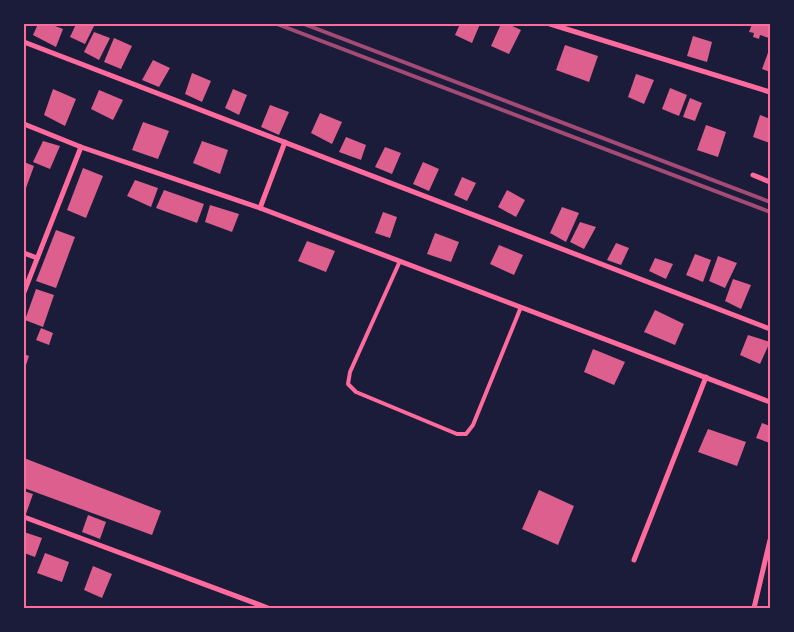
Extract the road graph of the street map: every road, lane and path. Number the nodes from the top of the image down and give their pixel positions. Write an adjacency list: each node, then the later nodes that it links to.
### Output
1 (550, 24): 3 (street)
2 (24, 42): 5 (street)
3 (770, 92)
4 (24, 124): 6 (street)
5 (284, 142): 9 (street); 15 (street)
6 (81, 147): 9 (street); 11 (street)
7 (753, 175): 8 (street)
8 (770, 182)
9 (260, 208): 12 (street)
10 (24, 253): 11 (street)
11 (37, 258): 13 (street)
12 (400, 261): 14 (street); 14 (lane)
13 (24, 292)
14 (521, 307): 16 (street)
15 (770, 329)
16 (706, 377): 17 (street); 20 (street)
17 (770, 402)
18 (24, 518): 21 (street)
19 (770, 540): 22 (street)
20 (634, 560)
21 (268, 608)
22 (754, 608)

